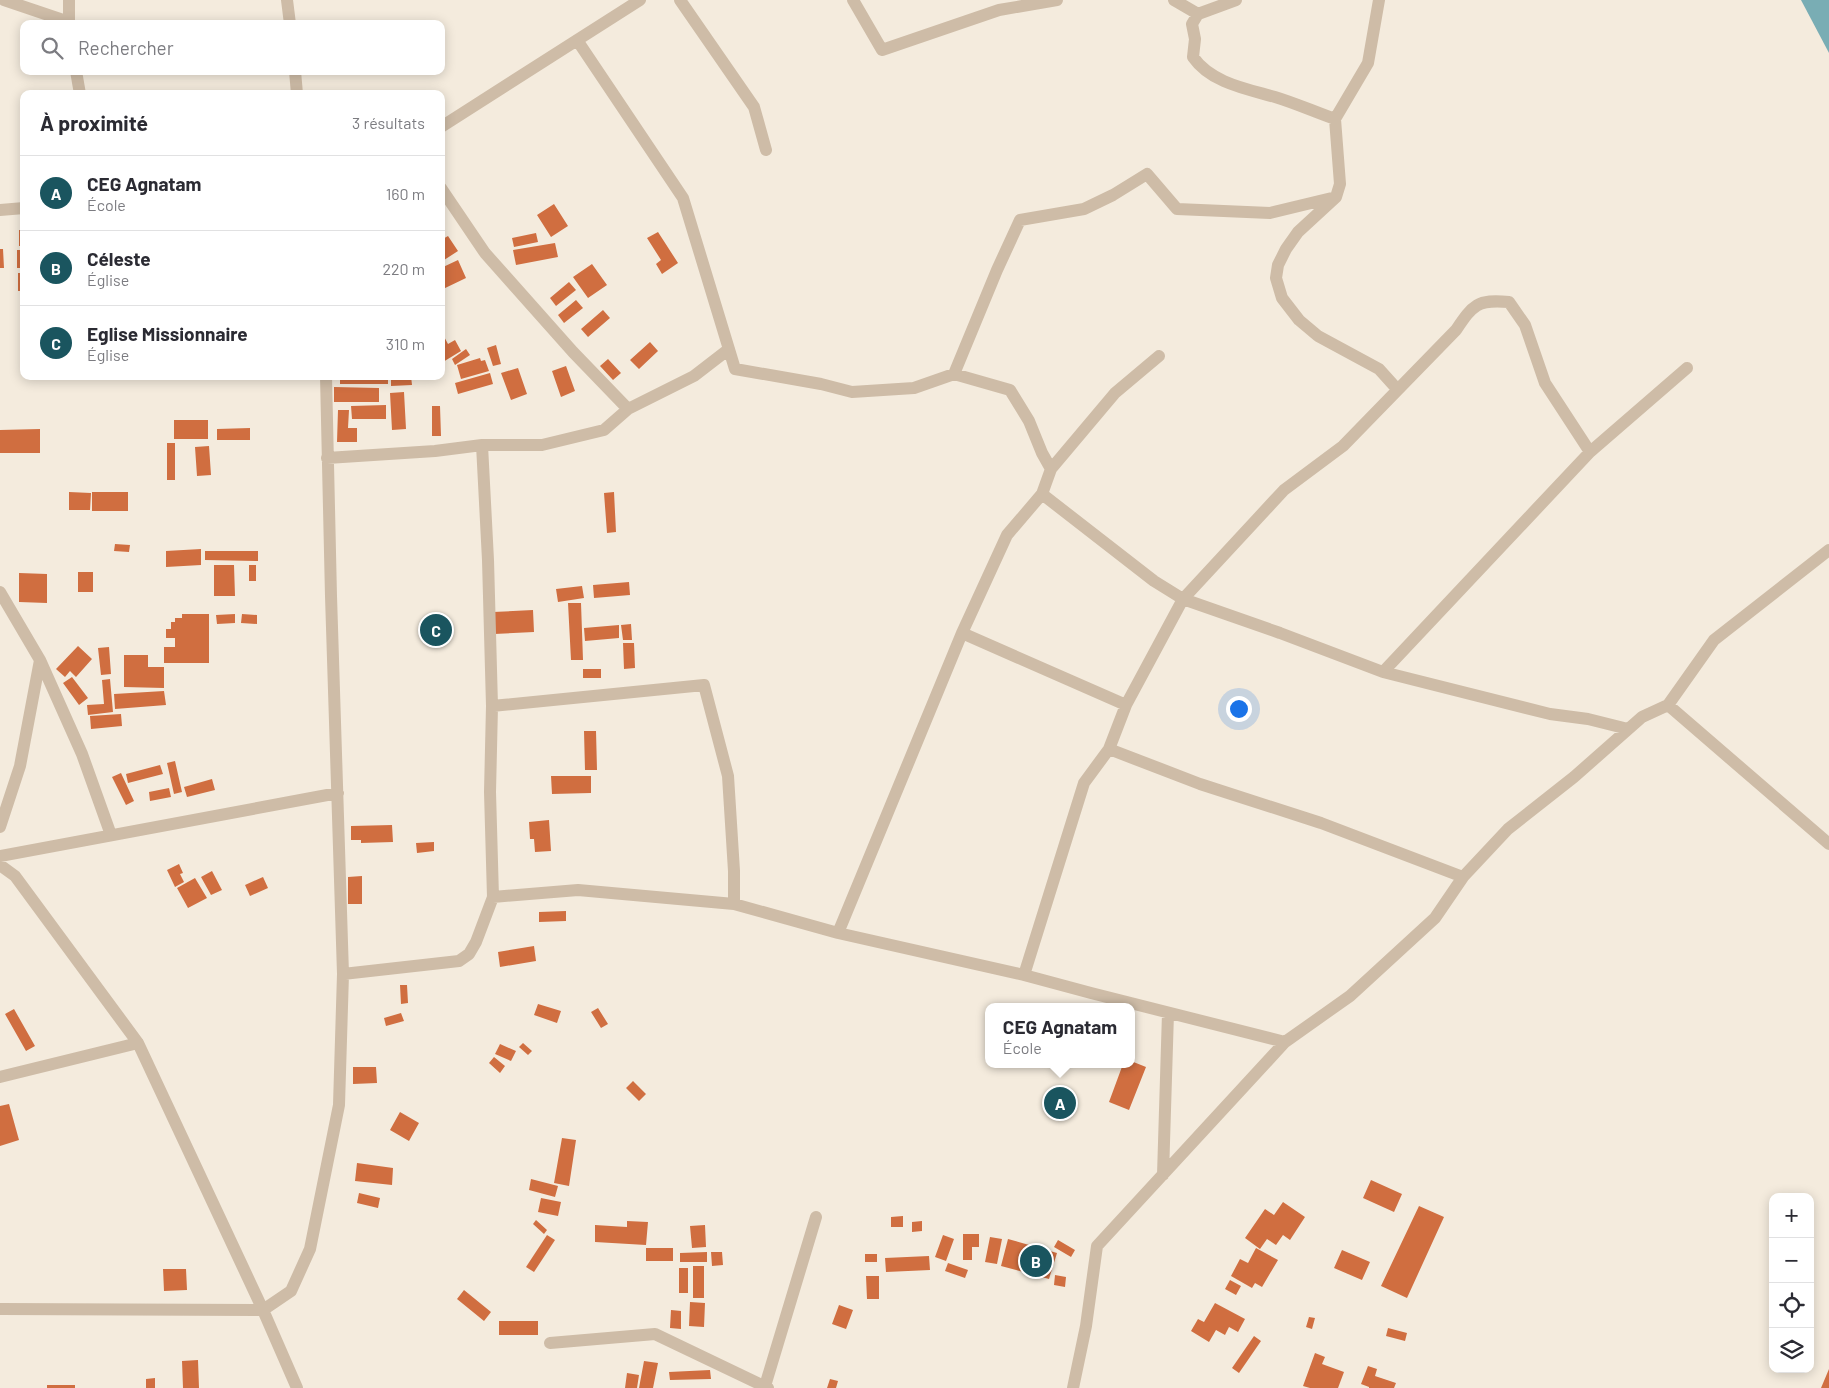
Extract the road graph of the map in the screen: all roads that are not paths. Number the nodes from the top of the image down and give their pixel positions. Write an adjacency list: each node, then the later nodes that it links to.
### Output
1 (4, 0): 12 (street)
2 (69, 0): 13 (street)
3 (287, 0): 14 (street)
4 (640, 0): 15 (street)
5 (680, 0): 22 (street)
6 (853, 0): 7 (street)
7 (1057, 0)
8 (1174, 0): 11 (street)
9 (1236, 0): 11 (street)
10 (1379, 0): 20 (street)
11 (1198, 14): 20 (street)
12 (61, 20)
13 (69, 20)
14 (290, 20)
15 (577, 40): 21 (street); 27 (street)
16 (77, 75): 18 (street)
17 (295, 75): 19 (street)
18 (79, 90)
19 (297, 90)
20 (1335, 119): 24 (street)
21 (445, 124)
22 (766, 150)
23 (445, 194): 33 (street)
24 (1336, 197): 30 (street); 32 (street)
25 (20, 208): 26 (street)
26 (0, 210)
27 (729, 349): 30 (street); 33 (street)
28 (1159, 356): 37 (street)
29 (1687, 368): 35 (street)
30 (954, 374): 37 (street)
31 (326, 380): 36 (street)
32 (1397, 389): 35 (street); 41 (street)
33 (628, 409): 34 (street)
34 (482, 445): 36 (street); 47 (street)
35 (1590, 452): 44 (street)
36 (327, 458): 50 (street)
37 (1051, 469): 38 (street)
38 (1042, 494): 41 (street); 42 (street)
39 (1829, 550): 46 (street)
40 (0, 592): 43 (street)
41 (1183, 599): 44 (street); 45 (street)
42 (962, 633): 45 (street); 59 (street)
43 (40, 660): 51 (street); 52 (street)
44 (1383, 672): 48 (street)
45 (1126, 705): 49 (street)
46 (1668, 705): 48 (street); 53 (street)
47 (492, 706): 57 (street); 58 (street)
48 (1628, 729): 56 (street)
49 (1109, 749): 56 (street); 61 (street)
50 (338, 793): 52 (street); 60 (street)
51 (0, 827)
52 (111, 835): 54 (street)
53 (1829, 844)
54 (0, 856)
55 (0, 865): 66 (street)
56 (1463, 877): 65 (street)
57 (493, 898): 58 (street); 60 (street)
58 (734, 904): 59 (street)
59 (838, 933): 61 (street)
60 (343, 974): 71 (street)
61 (1024, 975): 62 (street)
62 (1130, 1003)
63 (1135, 1004): 64 (street)
64 (1168, 1013): 65 (street); 68 (street)
65 (1285, 1042): 68 (street)
66 (138, 1043): 67 (street); 71 (street)
67 (0, 1077)
68 (1163, 1174): 75 (street)
69 (816, 1216): 73 (street)
70 (0, 1309): 71 (street)
71 (262, 1310): 74 (street)
72 (550, 1343): 73 (street)
73 (766, 1387)
74 (296, 1388)
75 (1073, 1388)

